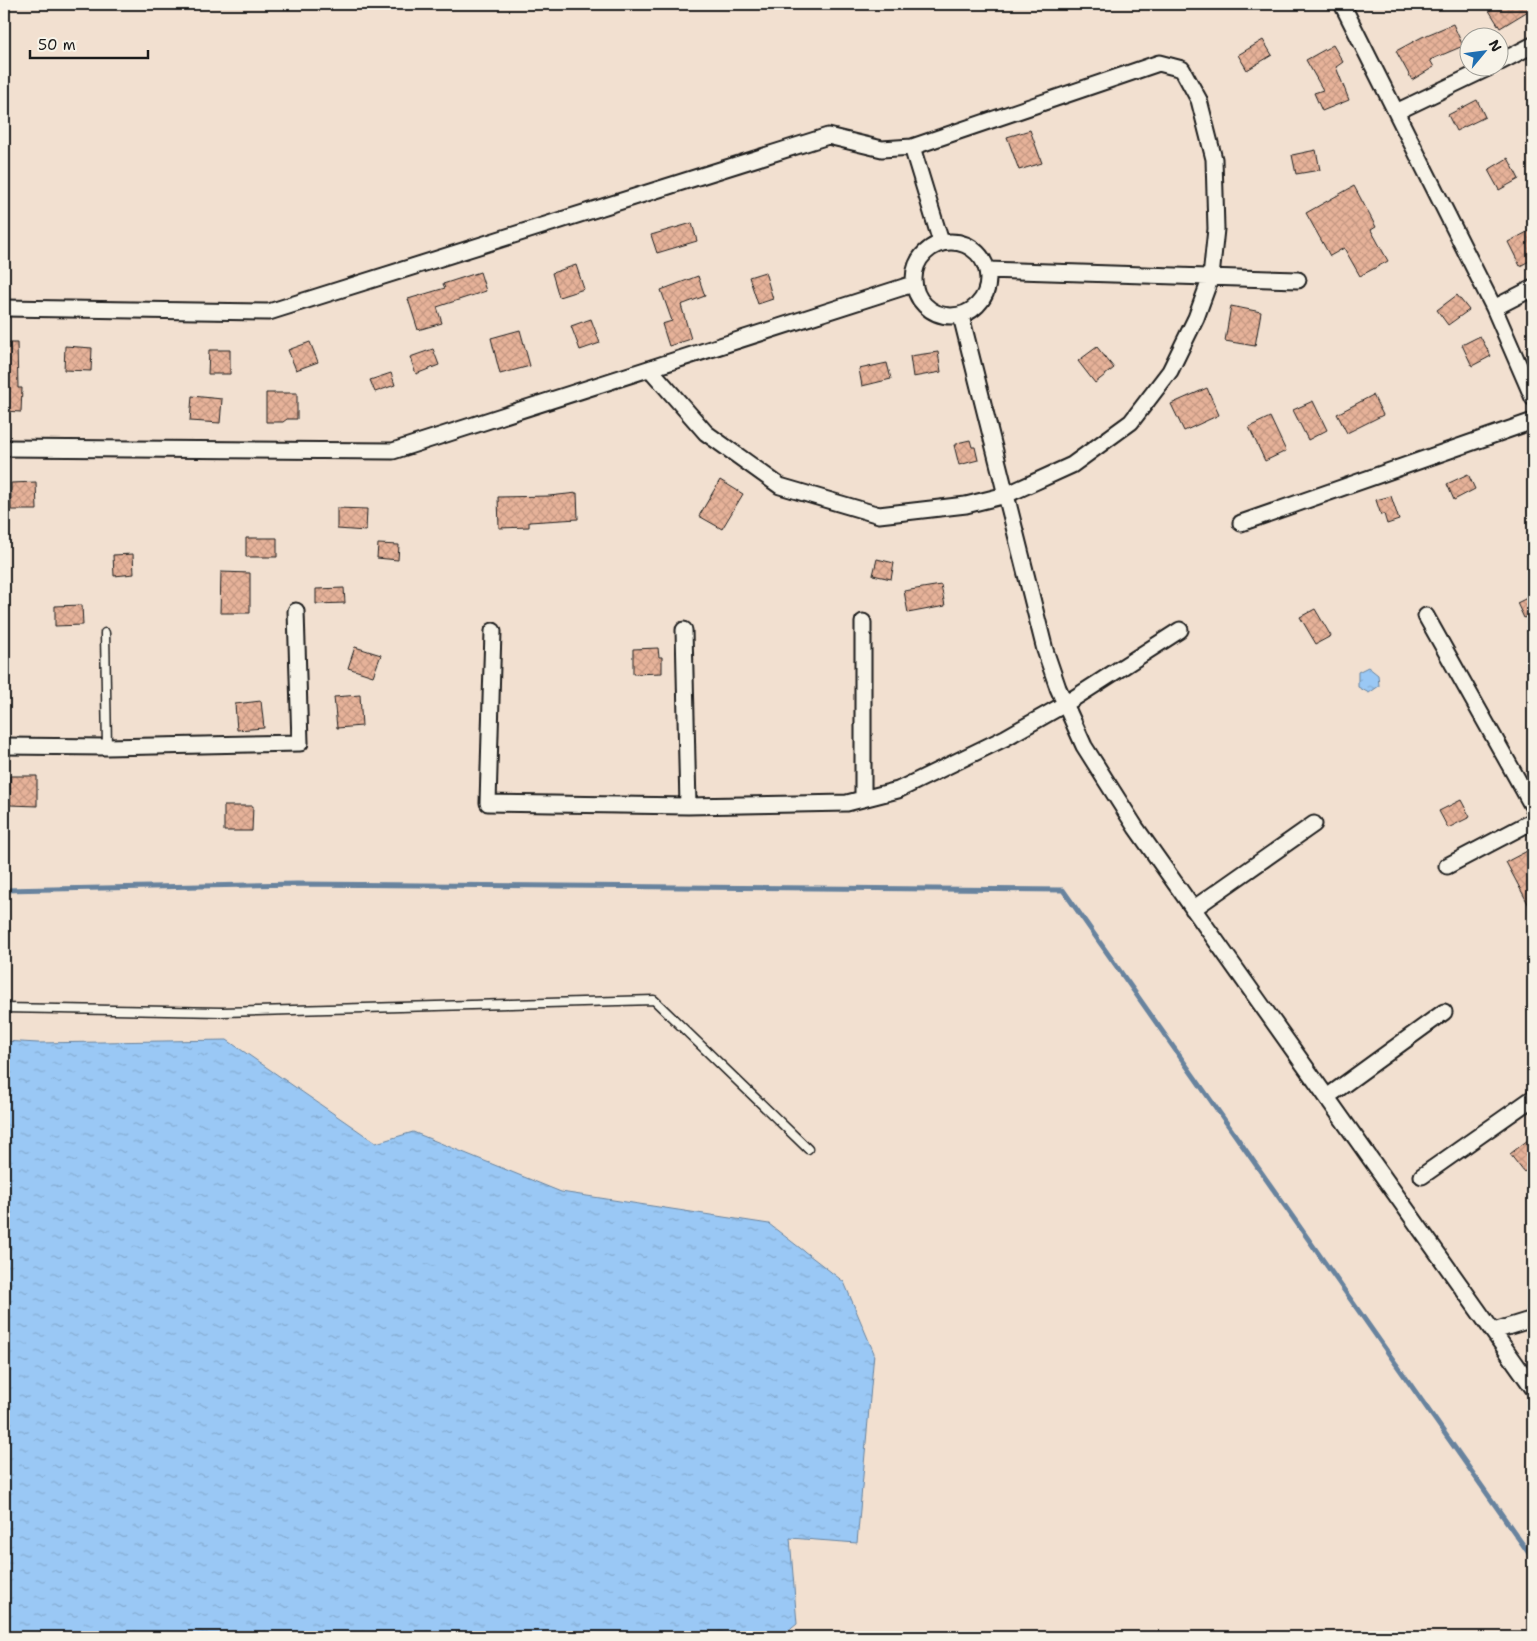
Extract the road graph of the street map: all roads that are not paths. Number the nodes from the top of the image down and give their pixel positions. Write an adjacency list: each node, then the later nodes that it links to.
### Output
1 (1342, 4): 5 (street)
2 (1533, 45): 3 (street)
3 (1510, 57)
4 (1467, 78): 5 (street)
5 (1396, 112): 14 (street)
6 (912, 147): 7 (street); 9 (street); 13 (street)
7 (941, 242): 8 (street); 11 (street)
8 (988, 270): 9 (street); 15 (street)
9 (1211, 278): 10 (street); 20 (street)
10 (1298, 280)
11 (913, 284): 15 (street); 16 (street)
12 (1533, 288): 14 (street)
13 (4, 308)
14 (1494, 308): 17 (street)
15 (961, 316): 20 (street)
16 (650, 369): 19 (street); 20 (street)
17 (1533, 398)
18 (1533, 421): 21 (street)
19 (4, 448)
20 (1006, 496): 29 (street)
21 (1241, 523)
22 (296, 611): 31 (street)
23 (1426, 616): 34 (street)
24 (863, 622): 32 (street)
25 (684, 630): 33 (street)
26 (1180, 630): 29 (street)
27 (493, 631): 33 (street)
28 (105, 633): 31 (lane)
29 (1065, 704): 32 (street); 38 (street)
30 (4, 746): 31 (street)
31 (107, 747)
32 (864, 798): 33 (street)
33 (688, 806)
34 (1533, 807)
35 (1533, 821): 37 (street)
36 (1314, 824): 38 (street)
37 (1447, 866)
38 (1193, 909): 41 (street)
39 (4, 1008): 43 (lane)
40 (1444, 1012): 41 (street)
41 (1328, 1097): 46 (street)
42 (1533, 1098): 44 (street)
43 (808, 1149)
44 (1422, 1176)
45 (1533, 1319): 46 (street)
46 (1494, 1331): 47 (street)
47 (1533, 1388)

